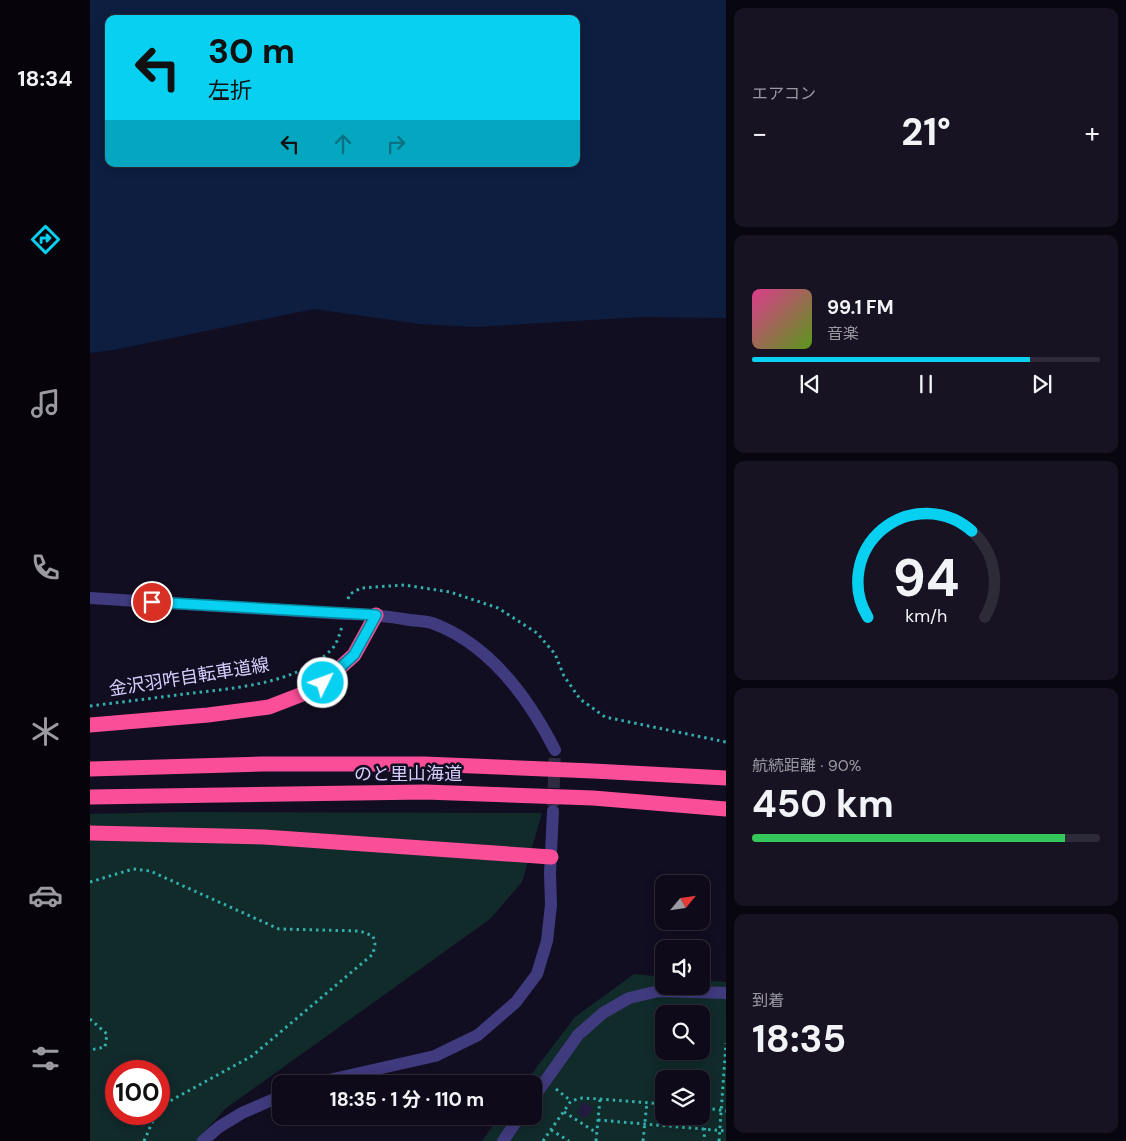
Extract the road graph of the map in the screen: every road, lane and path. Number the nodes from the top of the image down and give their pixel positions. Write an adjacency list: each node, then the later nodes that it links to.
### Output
1 (90, 598): 2 (street)
2 (345, 614): 3 (street); 4 (path, 金沢羽咋自転車道線); 6 (path, 金沢羽咋自転車道線)
3 (376, 615): 5 (highway); 7 (street)
4 (90, 706)
5 (90, 725)
6 (726, 742)
7 (555, 750)
8 (90, 769): 9 (highway, のと里山海道)
9 (726, 778)
10 (90, 797): 11 (highway, のと里山海道)
11 (726, 809)
12 (553, 811): 14 (street)
13 (90, 833): 14 (highway)
14 (551, 857): 21 (street)
15 (90, 882): 27 (path)
16 (726, 993): 22 (street)
17 (90, 1019): 19 (path)
18 (726, 1045): 20 (path)
19 (90, 1050)
20 (725, 1067): 24 (path)
21 (351, 1075)
22 (542, 1086)
23 (551, 1086): 28 (path)
24 (724, 1088): 32 (path)
25 (600, 1099): 28 (path); 29 (path); 35 (path)
26 (272, 1100): 46 (street)
27 (170, 1101)
28 (572, 1101): 34 (path)
29 (647, 1102): 30 (path); 36 (path)
30 (655, 1103)
31 (710, 1109): 32 (path)
32 (721, 1111): 33 (path); 42 (path)
33 (726, 1111)
34 (564, 1112): 41 (path); 44 (path)
35 (598, 1120): 36 (path); 44 (path)
36 (645, 1124): 40 (path); 51 (path)
37 (151, 1125): 45 (path)
38 (514, 1125): 47 (street)
39 (705, 1125): 40 (path)
40 (705, 1129): 42 (path); 52 (path)
41 (551, 1130): 48 (path); 49 (path)
42 (720, 1130): 43 (path); 53 (path)
43 (726, 1131)
44 (596, 1133): 50 (path)
45 (144, 1141)
46 (204, 1141)
47 (503, 1141)
48 (544, 1141)
49 (569, 1141)
50 (596, 1141)
51 (643, 1141)
52 (704, 1141)
53 (719, 1141)

